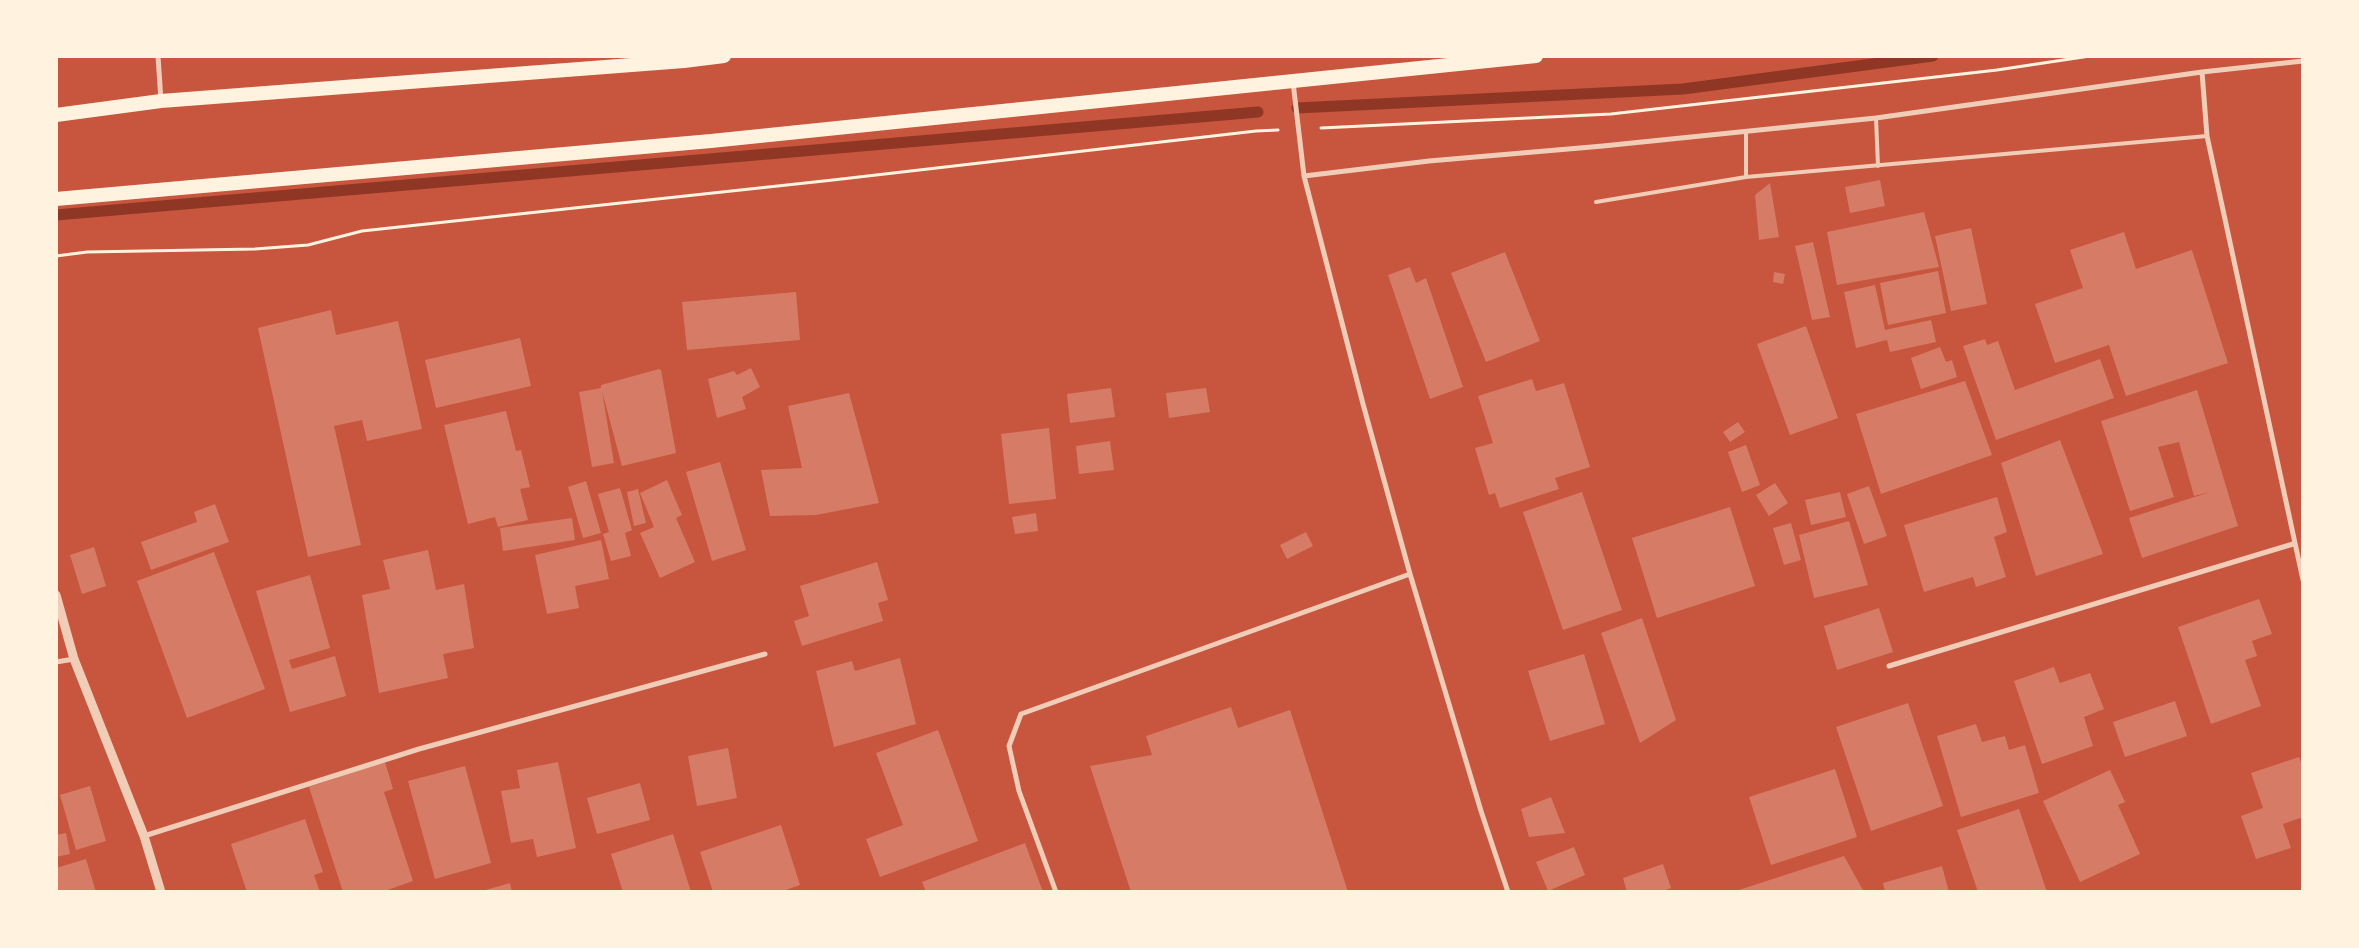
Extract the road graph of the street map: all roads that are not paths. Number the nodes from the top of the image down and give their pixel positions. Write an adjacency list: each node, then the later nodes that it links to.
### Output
1 (158, 56): 8 (street)
2 (724, 56): 4 (highway)
3 (1536, 56): 7 (highway)
4 (684, 59): 8 (highway)
5 (2303, 60): 6 (street)
6 (2202, 72): 10 (street); 12 (street)
7 (1293, 81): 14 (street); 16 (highway)
8 (162, 102): 9 (highway)
9 (56, 115)
10 (1876, 118): 11 (street); 13 (lane)
11 (1746, 130): 14 (street); 15 (lane)
12 (2207, 136): 13 (lane); 18 (street)
13 (1878, 166): 15 (lane)
14 (1304, 176): 19 (street)
15 (1746, 176): 17 (lane)
16 (56, 199)
17 (1596, 202)
18 (2293, 544): 20 (street); 25 (street)
19 (1410, 574): 28 (street); 29 (street)
20 (2303, 580)
21 (56, 595): 23 (street)
22 (765, 654): 26 (street)
23 (74, 659): 24 (street); 26 (street)
24 (56, 662)
25 (1889, 666)
26 (144, 836): 27 (street)
27 (161, 892)
28 (1056, 892)
29 (1508, 892)

